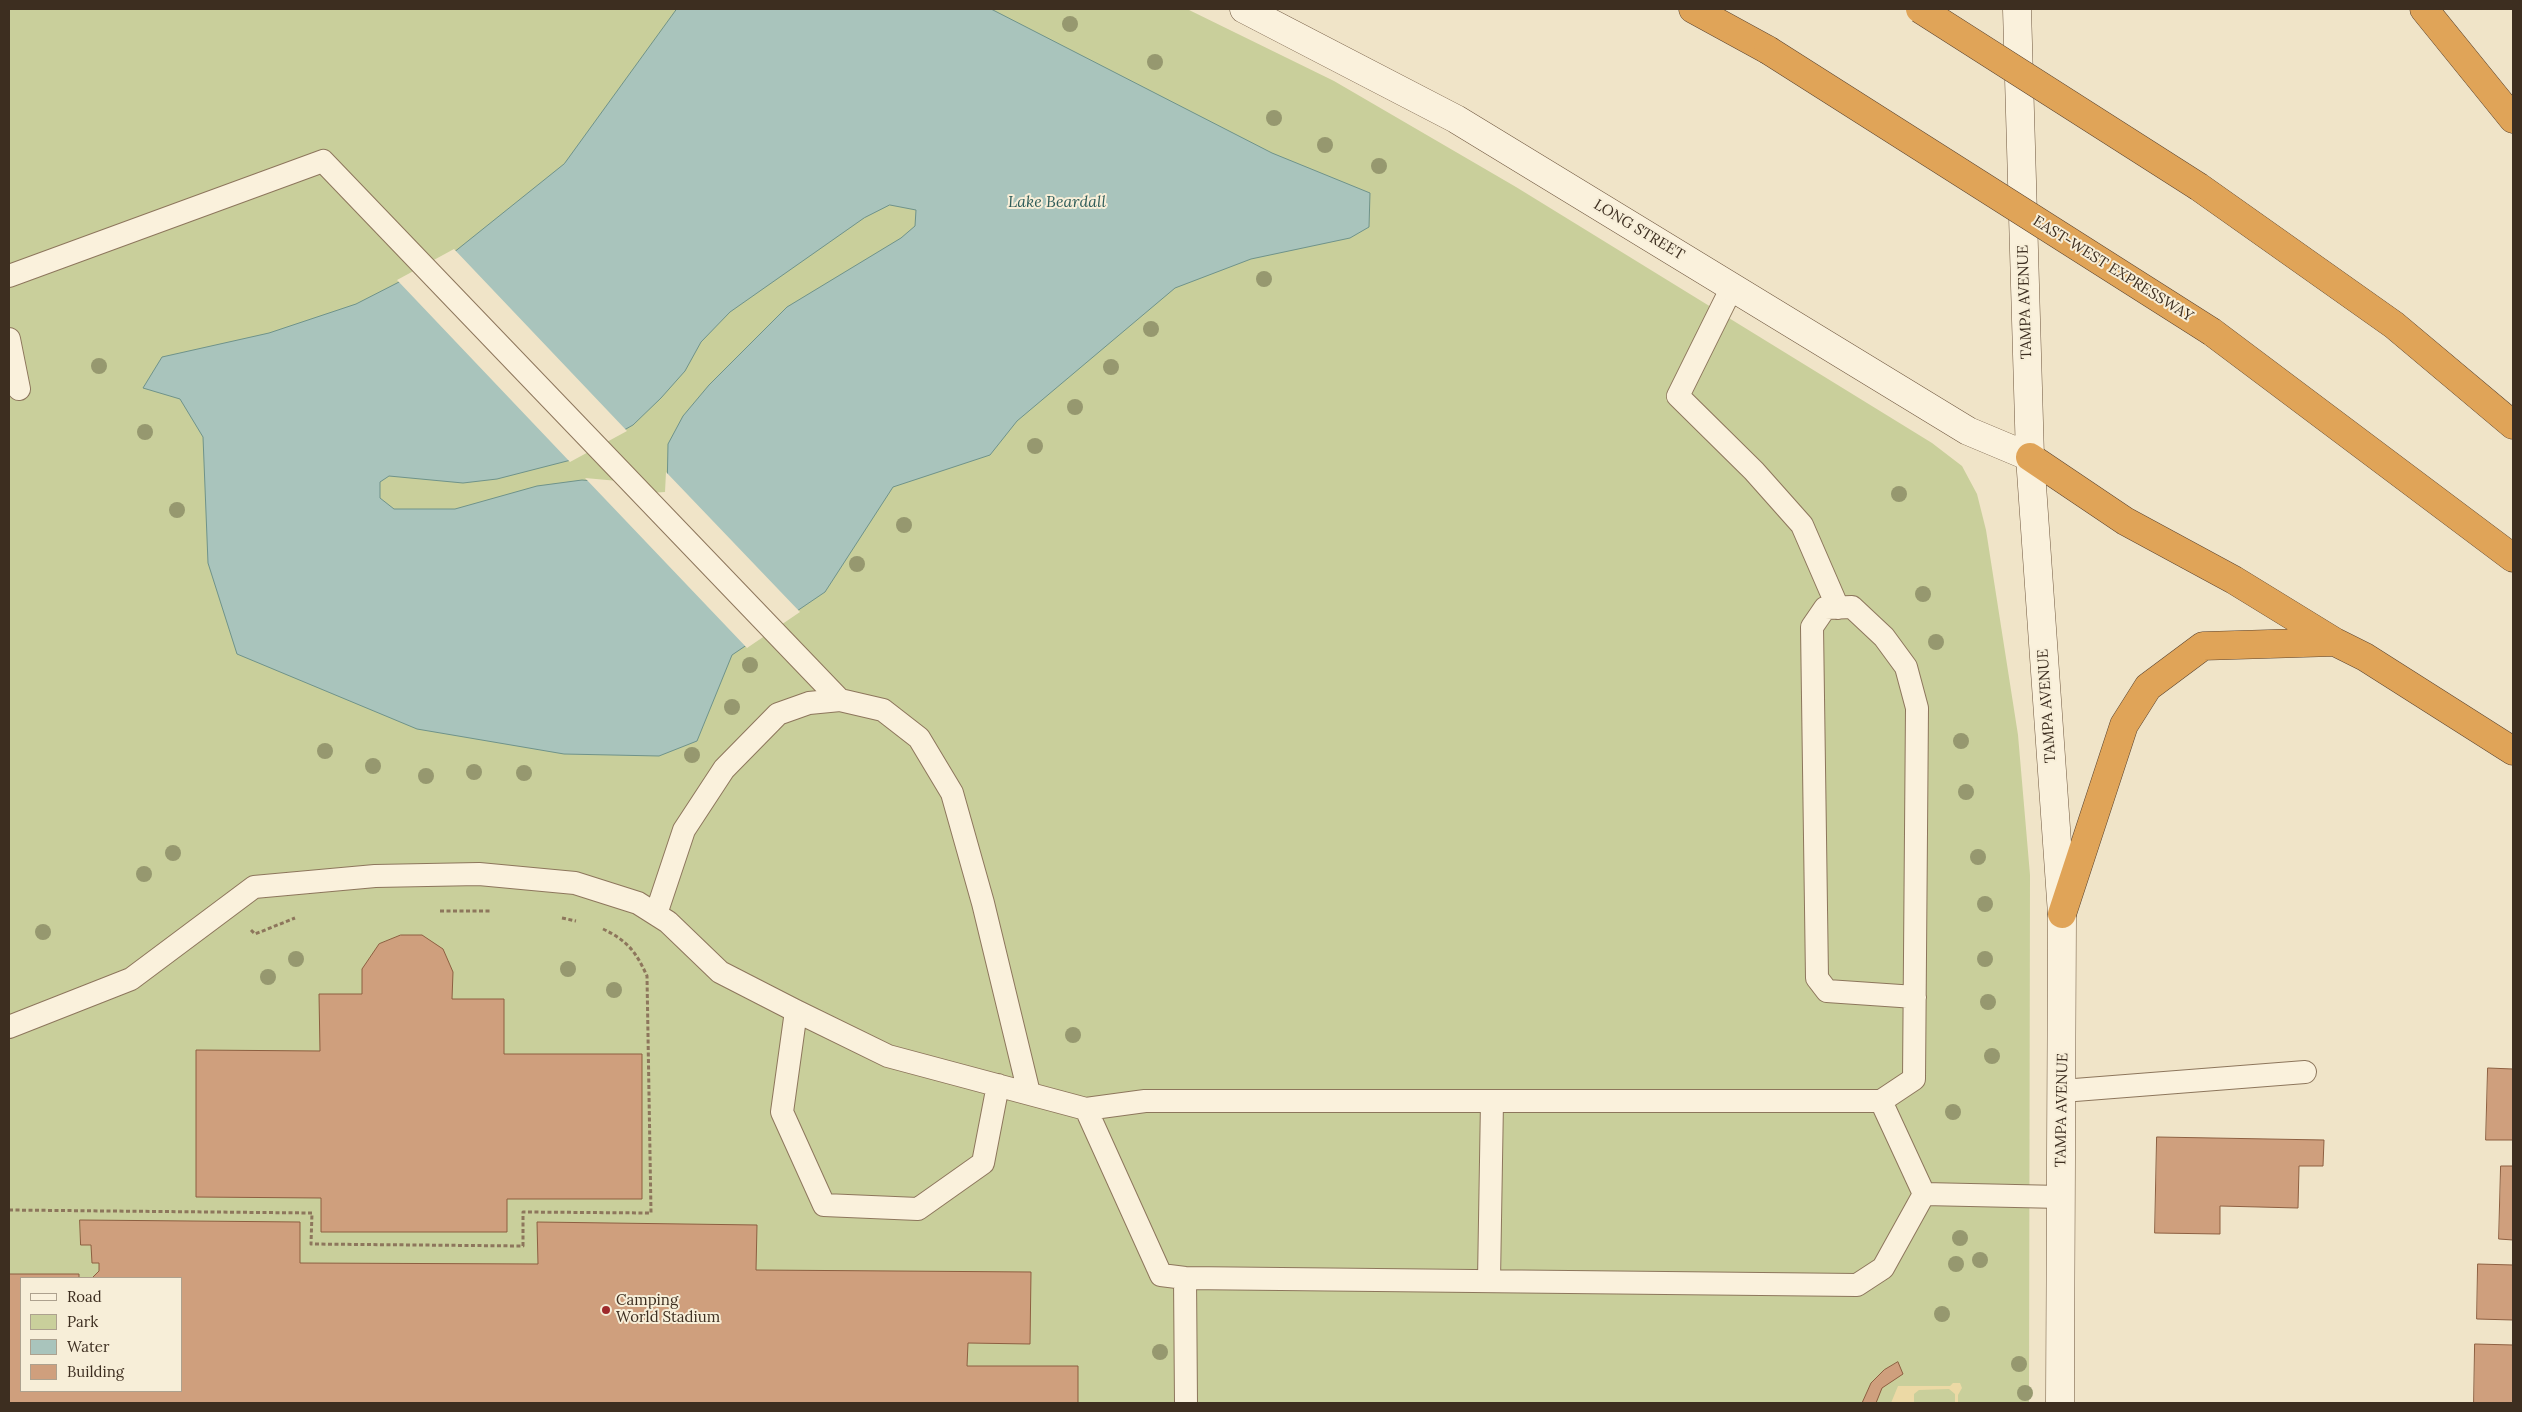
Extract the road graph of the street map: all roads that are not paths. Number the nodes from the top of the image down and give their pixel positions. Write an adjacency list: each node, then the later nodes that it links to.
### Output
1 (1244, 9): 8 (street, LONG STREET)
2 (1693, 9): 13 (highway, EAST-WEST EXPRESSWAY, bridge)
3 (1920, 9): 11 (highway, bridge)
4 (2017, 9): 12 (street, TAMPA AVENUE)
5 (2424, 9): 6 (highway)
6 (2513, 119)
7 (9, 276): 16 (lane)
8 (1732, 286): 12 (street, LONG STREET); 14 (lane)
9 (9, 339): 10 (lane)
10 (19, 389)
11 (2513, 424)
12 (2030, 457): 15 (highway); 19 (street, TAMPA AVENUE)
13 (2513, 558)
14 (1838, 608): 20 (lane); 20 (lane)
15 (2335, 642): 17 (highway); 19 (highway)
16 (840, 700): 18 (lane); 26 (lane)
17 (2513, 751)
18 (656, 914): 21 (lane); 22 (lane)
19 (2062, 914): 25 (street, TAMPA AVENUE)
20 (1915, 997): 27 (lane)
21 (796, 1011): 24 (lane); 24 (lane)
22 (9, 1027)
23 (2305, 1072): 25 (lane)
24 (998, 1085): 26 (lane)
25 (2062, 1091): 31 (street, TAMPA AVENUE)
26 (1029, 1093): 29 (lane)
27 (1881, 1100): 28 (lane); 30 (lane)
28 (1492, 1101): 29 (lane); 33 (lane)
29 (1086, 1109): 32 (lane)
30 (1924, 1194): 31 (lane); 33 (lane)
31 (2061, 1196): 35 (street, TAMPA AVENUE)
32 (1185, 1278): 33 (lane); 34 (lane)
33 (1489, 1280)
34 (1186, 1403)
35 (2060, 1403)

